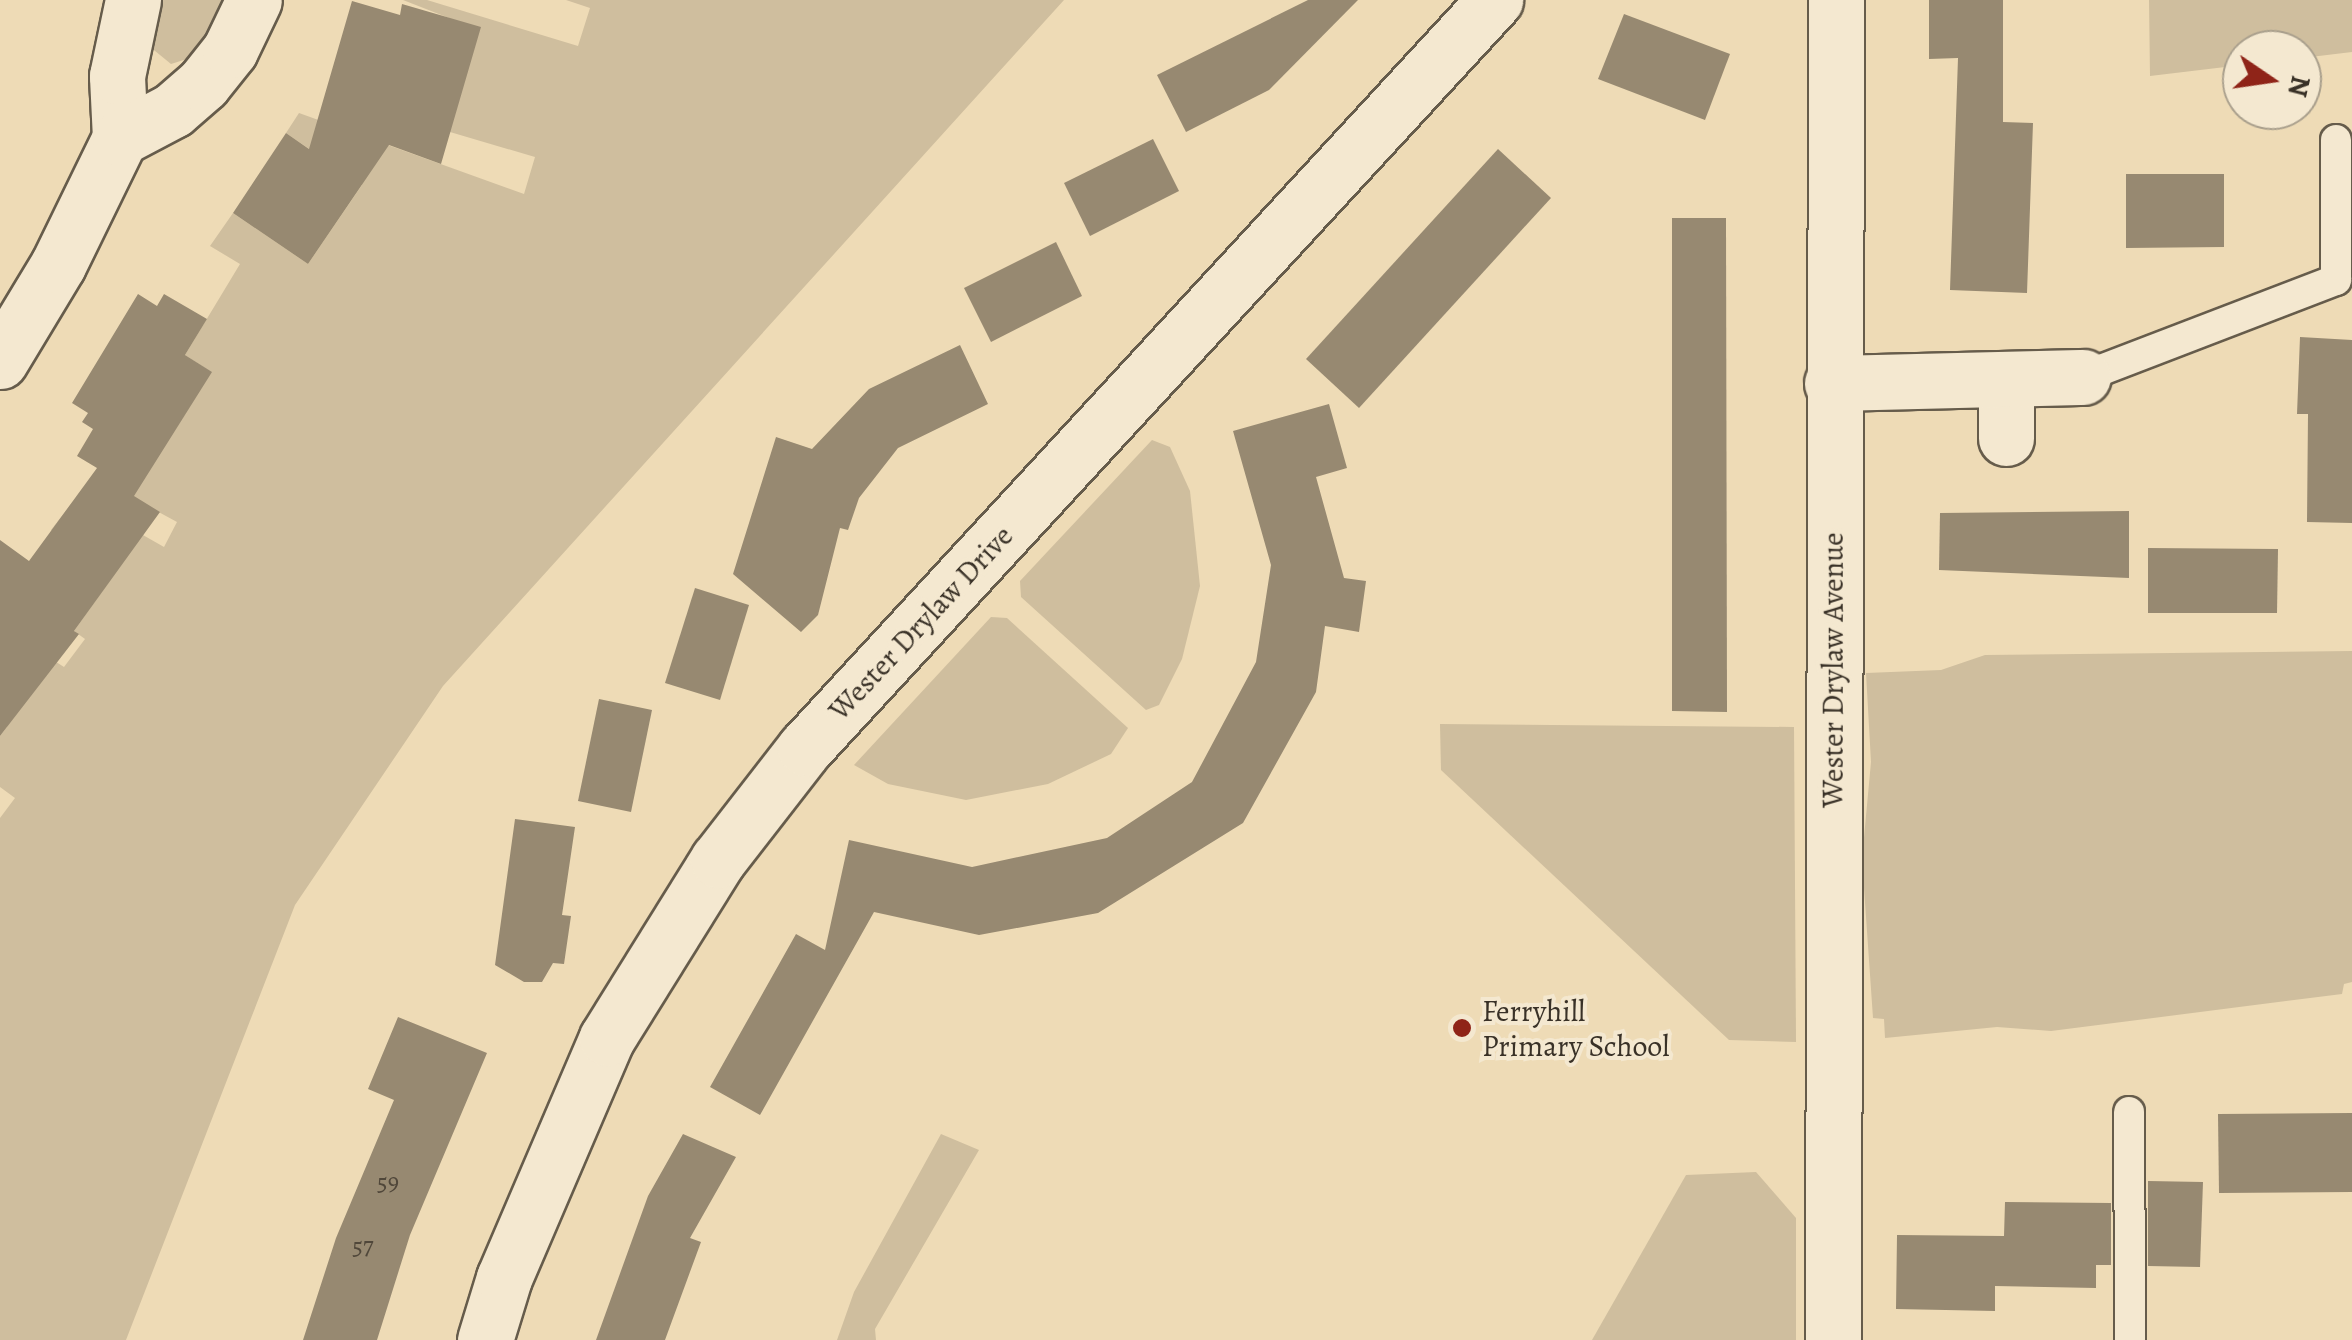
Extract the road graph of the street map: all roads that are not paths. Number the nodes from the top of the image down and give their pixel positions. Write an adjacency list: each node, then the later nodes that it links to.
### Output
1 (133, 0): 5 (street)
2 (254, 0): 5 (street)
3 (1495, 0): 13 (street, Wester Drylaw Drive)
4 (1836, 0): 10 (street, Wester Drylaw Avenue)
5 (120, 138): 7 (street)
6 (2336, 140): 8 (lane)
7 (0, 361)
8 (2083, 377): 9 (street)
9 (2006, 379): 10 (street); 11 (street)
10 (1832, 383): 14 (street, Wester Drylaw Avenue)
11 (2006, 438)
12 (2129, 1112): 15 (lane)
13 (485, 1340)
14 (1833, 1340)
15 (2130, 1340)

